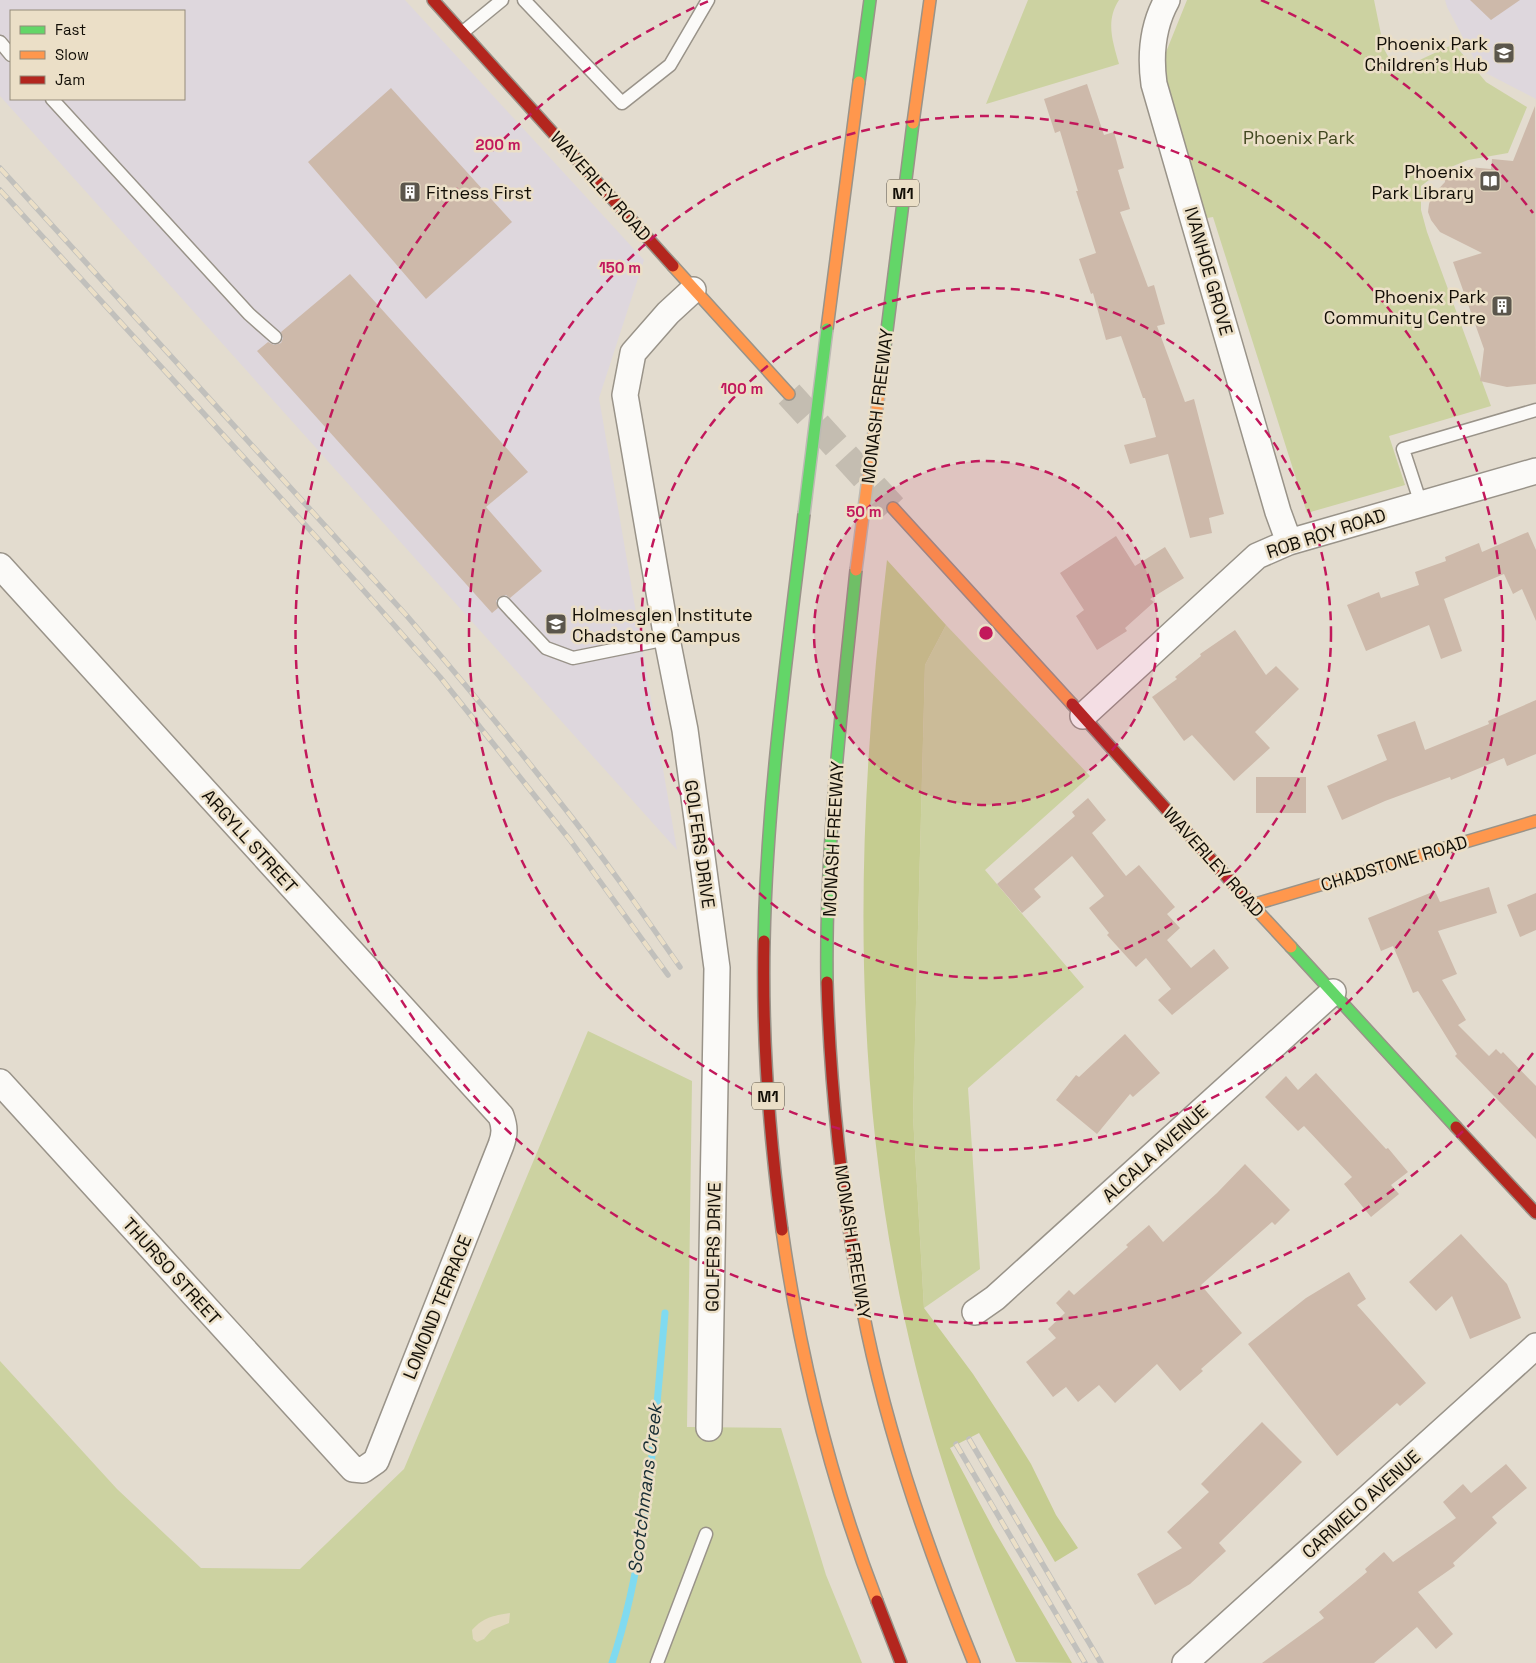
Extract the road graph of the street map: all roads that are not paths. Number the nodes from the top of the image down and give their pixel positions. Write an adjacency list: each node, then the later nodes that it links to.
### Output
1 (433, 0): 8 (main road, WAVERLEY ROAD)
2 (502, 0): 8 (lane)
3 (524, 0): 4 (lane)
4 (708, 0)
5 (870, 0): 36 (main road, M1, bridge)
6 (930, 0): 37 (main road, MONASH FREEWAY / M1, bridge)
7 (1167, 0): 19 (street, IVANHOE GROVE)
8 (463, 32): 12 (main road, WAVERLEY ROAD)
9 (0, 42): 10 (lane)
10 (10, 54)
11 (53, 100): 13 (lane)
12 (693, 290): 14 (main road, WAVERLEY ROAD); 22 (street, GOLFERS DRIVE)
13 (275, 337)
14 (789, 394)
15 (1536, 410): 17 (lane)
16 (1536, 471): 17 (street, ROB ROY ROAD)
17 (1421, 504): 19 (street, ROB ROY ROAD)
18 (893, 508): 23 (main road, WAVERLEY ROAD)
19 (1289, 542): 23 (street, ROB ROY ROAD)
20 (0, 566): 28 (street, ARGYLL STREET)
21 (504, 603): 22 (lane)
22 (667, 639): 32 (street, GOLFERS DRIVE)
23 (1082, 716): 25 (main road, WAVERLEY ROAD)
24 (1536, 821): 25 (main road, CHADSTONE ROAD)
25 (1252, 905): 26 (main road, WAVERLEY ROAD)
26 (1332, 992): 29 (main road, WAVERLEY ROAD); 30 (street, ALCALA AVENUE)
27 (0, 1082): 33 (street, THURSO STREET)
28 (501, 1116): 33 (street, LOMOND TERRACE)
29 (1536, 1213)
30 (975, 1312)
31 (1536, 1346): 38 (street, CARMELO AVENUE)
32 (709, 1428)
33 (344, 1460)
34 (706, 1534): 35 (lane)
35 (657, 1663)
36 (901, 1663)
37 (974, 1663)
38 (1185, 1663)

